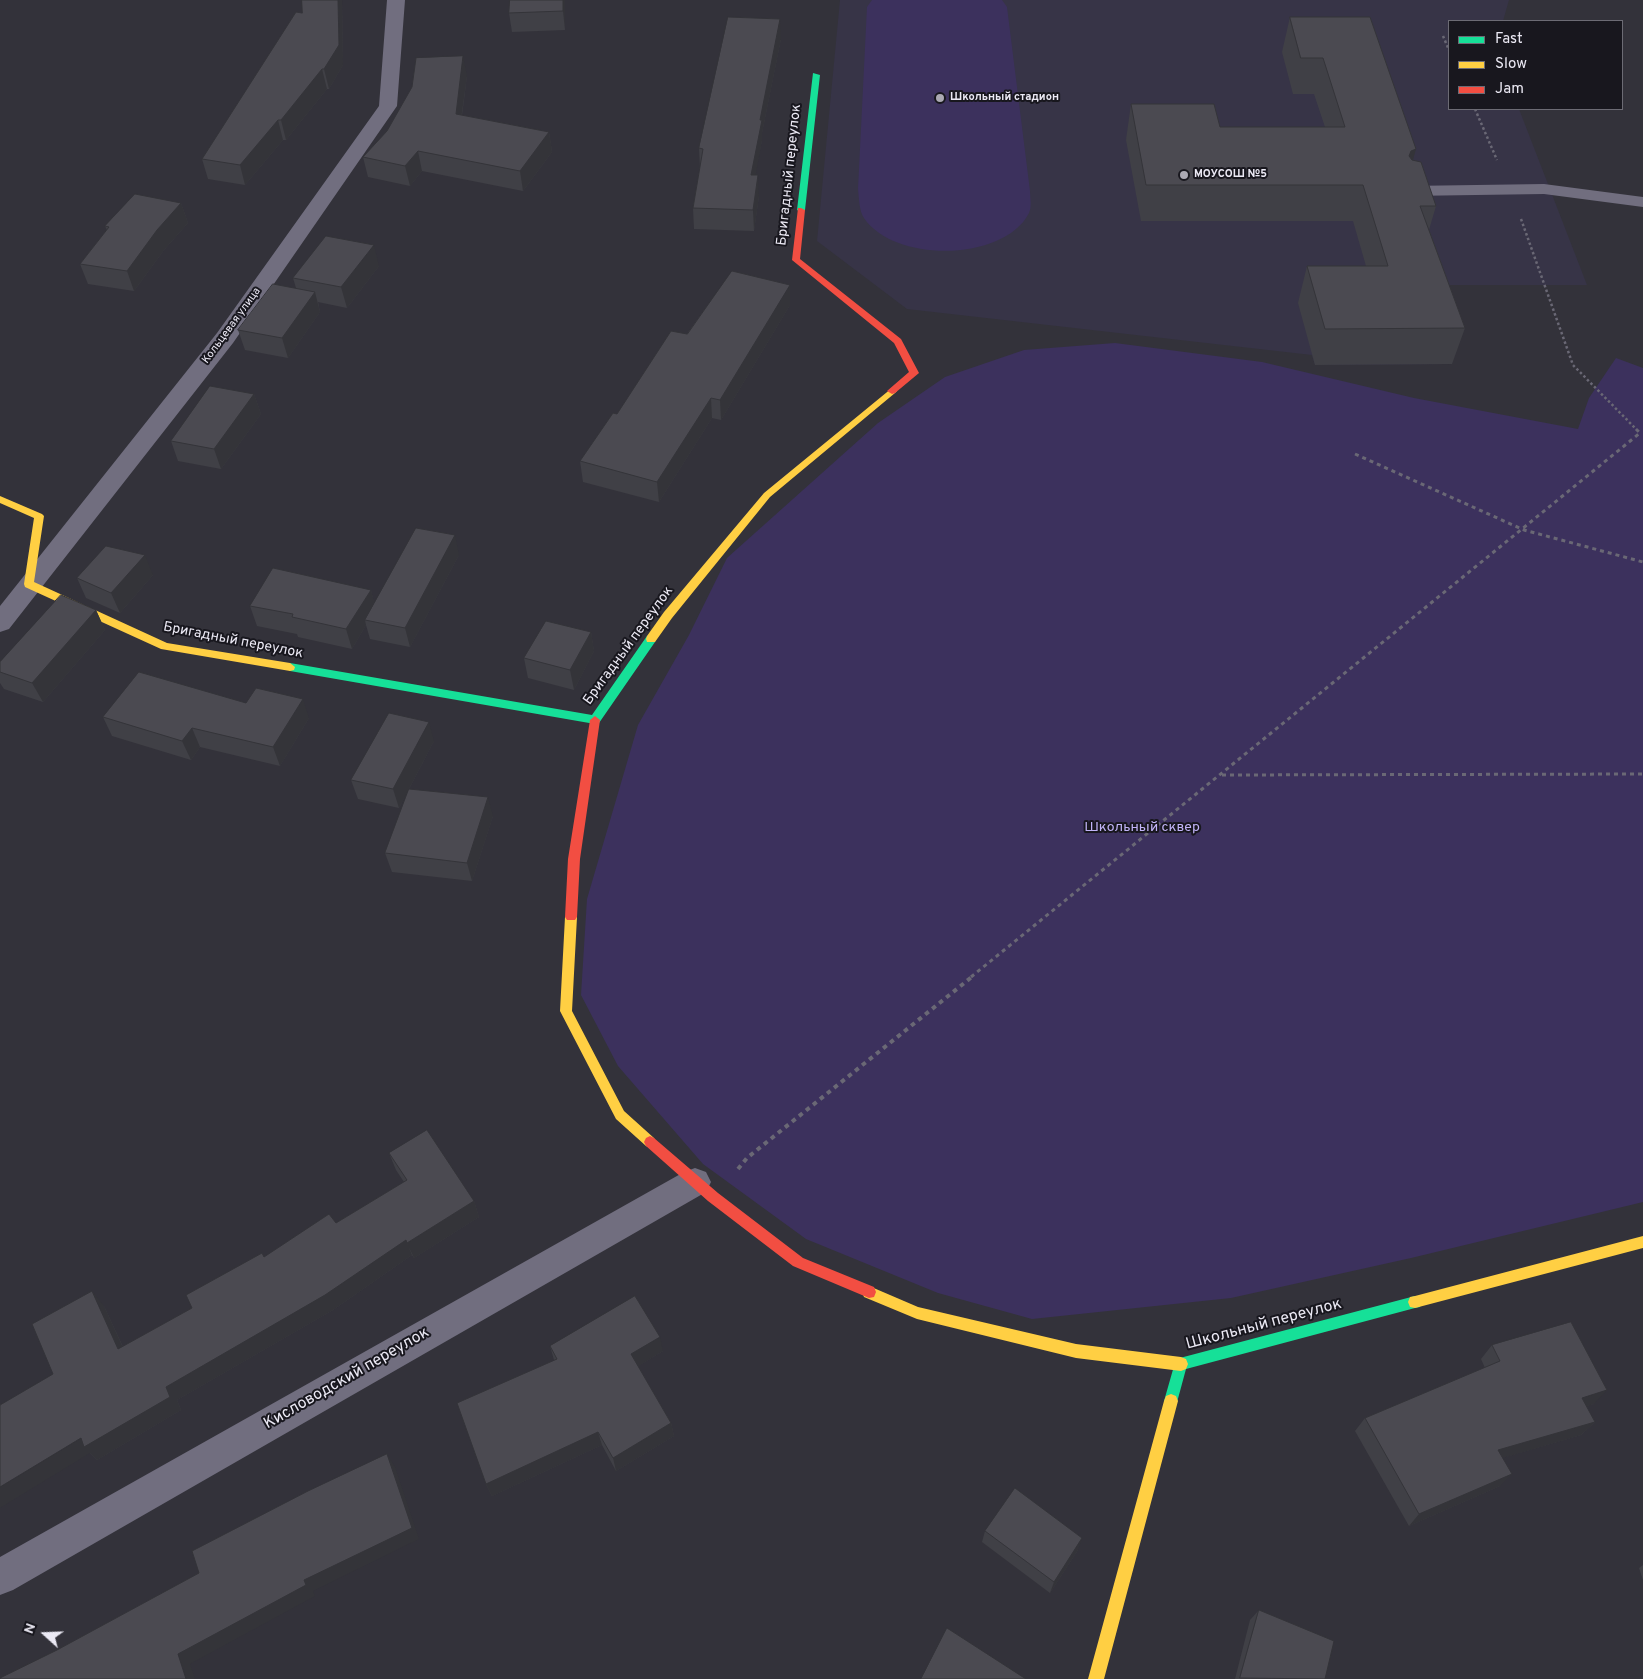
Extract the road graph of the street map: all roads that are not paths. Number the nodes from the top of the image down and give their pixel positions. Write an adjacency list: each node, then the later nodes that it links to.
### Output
1 (396, 0): 6 (street, Кольцевая улица)
2 (816, 75): 8 (street, Бригадный переулок)
3 (1408, 191): 4 (lane)
4 (1643, 202)
5 (0, 499): 6 (street)
6 (30, 584): 7 (street, Кольцевая улица); 8 (street, Бригадный переулок)
7 (0, 623)
8 (595, 720): 9 (street)
9 (704, 1189): 11 (street); 12 (street, Кисловодский переулок)
10 (1643, 1242): 11 (street, Школьный переулок)
11 (1181, 1364): 13 (street, Школьный переулок)
12 (0, 1577)
13 (1096, 1679)

